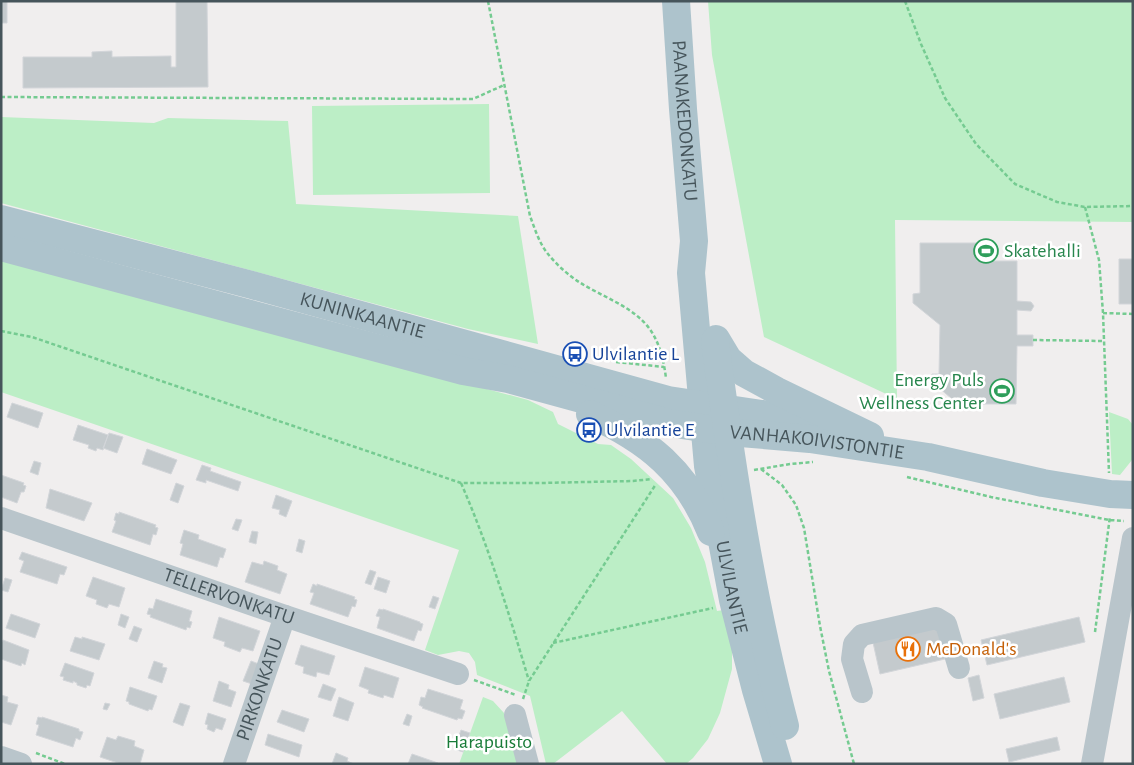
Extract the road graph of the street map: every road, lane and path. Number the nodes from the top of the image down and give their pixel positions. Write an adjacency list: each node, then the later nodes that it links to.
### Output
1 (488, 1): 4 (path)
2 (676, 1): 9 (main road, PAANAKEDONKATU)
3 (905, 1): 7 (path)
4 (504, 86): 5 (path); 18 (path)
5 (1, 97)
6 (1133, 206): 7 (path)
7 (1085, 208): 11 (path)
8 (1, 220): 20 (main road, KUNINKAANTIE)
9 (694, 240): 14 (main road, PAANAKEDONKATU); 21 (main road, PAANAKEDONKATU)
10 (1, 247): 19 (main road, KUNINKAANTIE)
11 (1103, 313): 12 (path); 16 (path)
12 (1133, 314)
13 (1, 330): 28 (path)
14 (715, 336): 21 (main road, PAANAKEDONKATU); 22 (main road)
15 (1033, 340): 16 (path)
16 (1104, 341): 29 (path)
17 (616, 362): 18 (path)
18 (664, 367): 20 (path)
19 (463, 372): 21 (main road, KUNINKAANTIE); 31 (main road)
20 (668, 400): 21 (main road, KUNINKAANTIE)
21 (714, 419): 22 (main road, VANHAKOIVISTONTIE); 23 (main road, VANHAKOIVISTONTIE); 26 (main road, ULVILANTIE); 31 (main road, ULVILANTIE)
22 (870, 436): 23 (main road, VANHAKOIVISTONTIE)
23 (928, 457): 29 (main road, VANHAKOIVISTONTIE)
24 (816, 462): 25 (path)
25 (761, 469): 26 (path); 46 (path)
26 (734, 471): 45 (main road, ULVILANTIE)
27 (898, 475): 29 (path)
28 (461, 483): 34 (path); 37 (path)
29 (1122, 514): 33 (path); 47 (street)
30 (1, 518): 32 (street, TELLERVONKATU)
31 (725, 603): 34 (path); 44 (main road, ULVILANTIE)
32 (285, 616): 36 (street, TELLERVONKATU); 42 (street, PIRKONKATU)
33 (1095, 635)
34 (553, 643): 37 (path)
35 (956, 660): 38 (street)
36 (458, 674): 39 (path)
37 (529, 681): 39 (path)
38 (862, 692)
39 (520, 706): 43 (street)
40 (1, 757): 41 (street)
41 (21, 764)
42 (234, 764)
43 (528, 764)
44 (778, 764)
45 (795, 764)
46 (854, 764)
47 (1092, 764)

